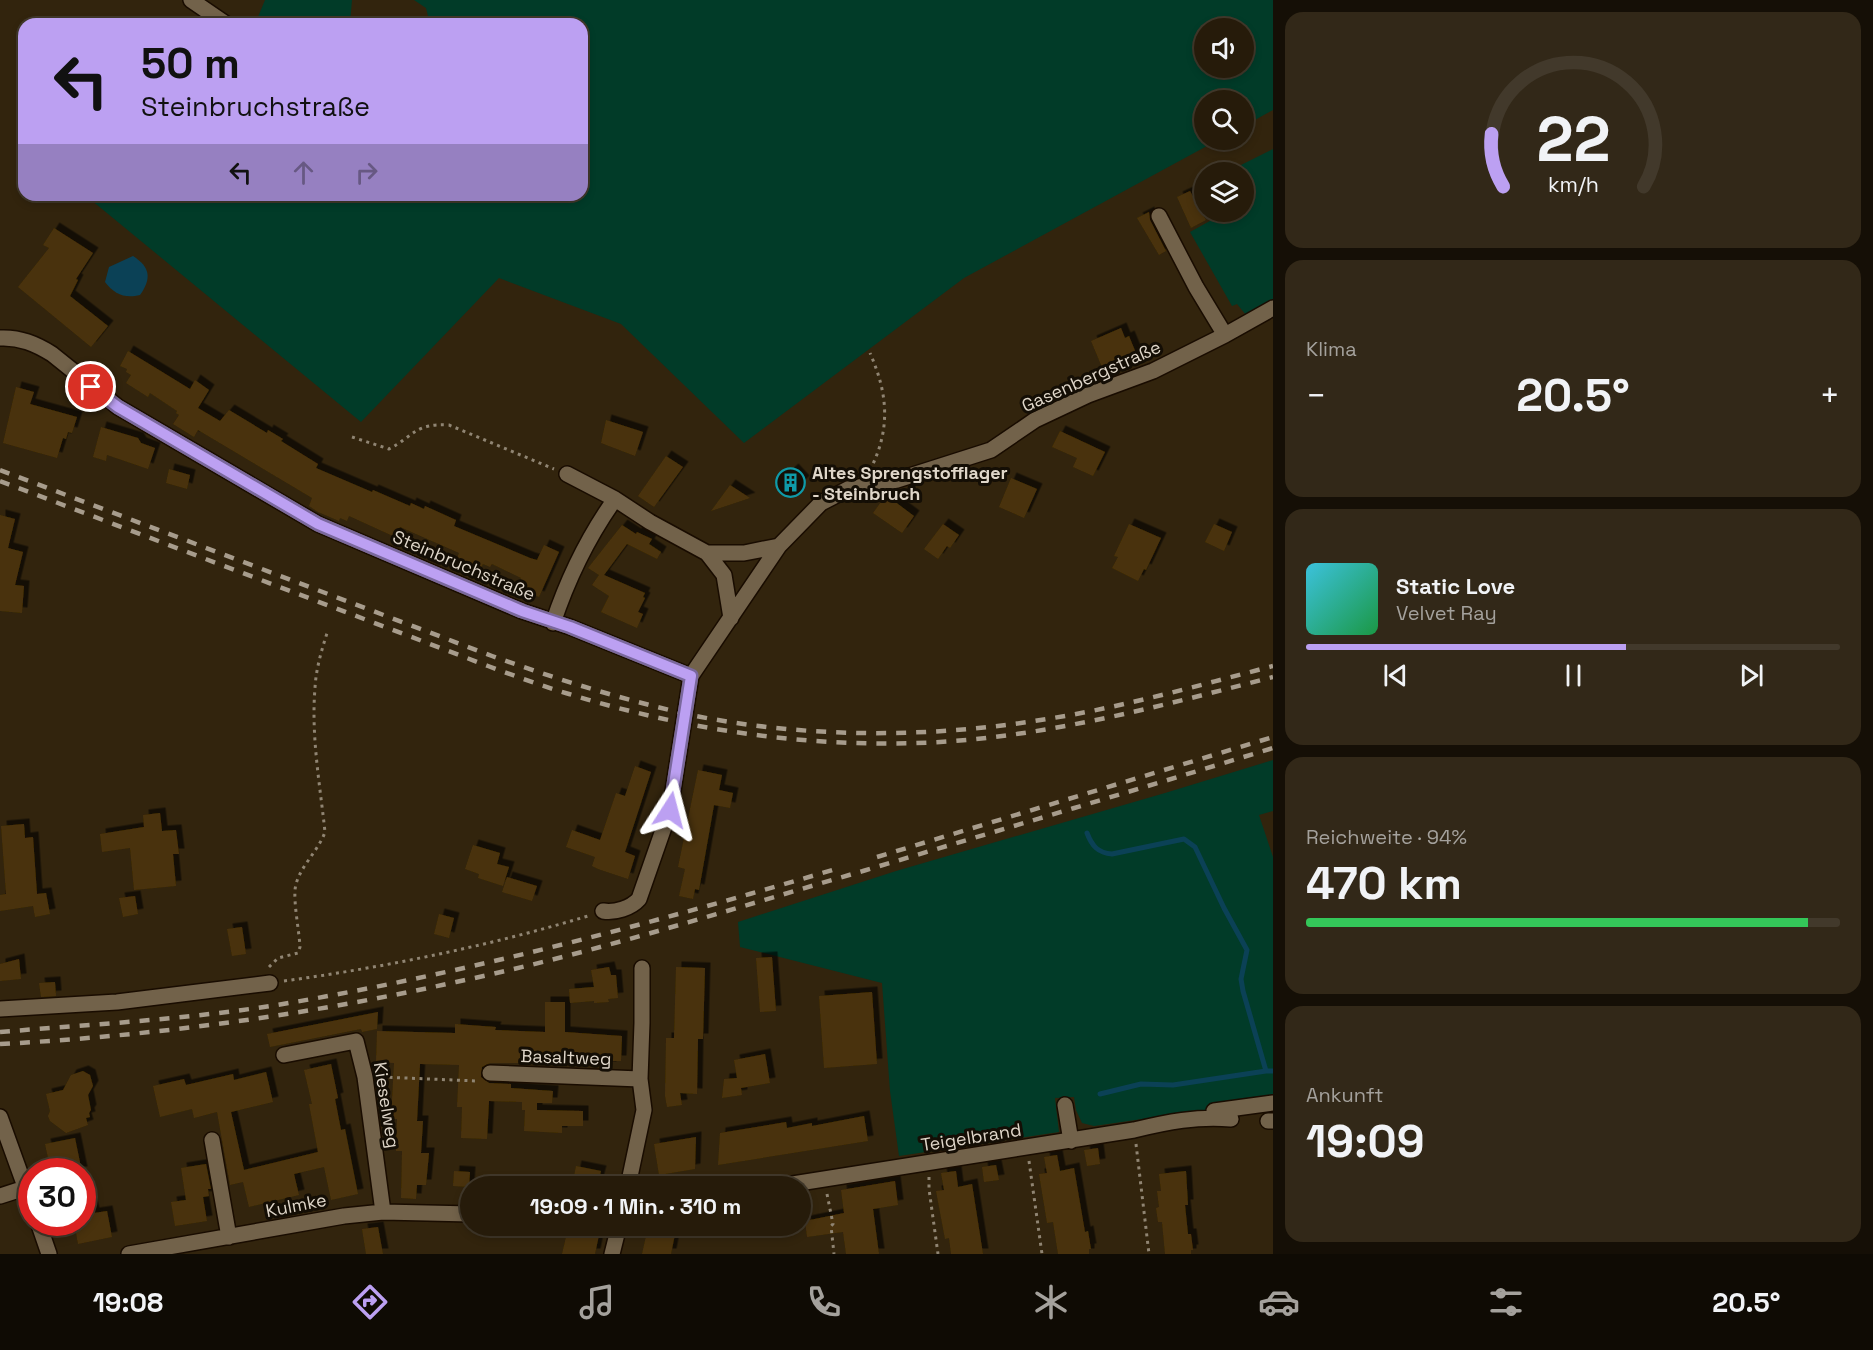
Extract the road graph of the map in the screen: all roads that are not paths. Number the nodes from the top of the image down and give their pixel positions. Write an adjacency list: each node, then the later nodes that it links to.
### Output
1 (191, 0): 2 (street)
2 (217, 18)
3 (1159, 216): 5 (street)
4 (1273, 308): 5 (street, Gasenbergstraße)
5 (1225, 335): 9 (street, Gasenbergstraße)
6 (0, 338): 12 (street, Steinbruchstraße)
7 (567, 474): 8 (street)
8 (615, 499): 10 (street); 12 (street)
9 (779, 546): 10 (street); 11 (street, Gasenbergstraße)
10 (707, 553): 11 (street)
11 (731, 618): 13 (street, Gasenbergstraße)
12 (553, 622): 13 (street, Steinbruchstraße)
13 (691, 676): 14 (street)
14 (603, 911)
15 (642, 968): 20 (street)
16 (266, 983): 17 (street)
17 (0, 1009)
18 (284, 1055): 33 (street, Kieselweg)
19 (490, 1074): 20 (street, Basaltweg)
20 (640, 1079): 29 (street)
21 (1273, 1103): 24 (street)
22 (1065, 1105): 27 (street)
23 (0, 1117): 28 (street)
24 (1190, 1118): 25 (street); 27 (street, Teigelbrand)
25 (1231, 1119)
26 (212, 1140): 37 (street)
27 (1071, 1140): 30 (street, Teigelbrand)
28 (18, 1168)
29 (630, 1176)
30 (811, 1181)
31 (18, 1190): 32 (street)
32 (0, 1196)
33 (383, 1212): 34 (street, Kulmke); 37 (street, Kulmke)
34 (460, 1214)
35 (43, 1236): 39 (street)
36 (616, 1236): 41 (street)
37 (229, 1237): 38 (street, Kulmke)
38 (211, 1247): 40 (street, Kulmke)
39 (49, 1254)
40 (129, 1254)
41 (612, 1254)

